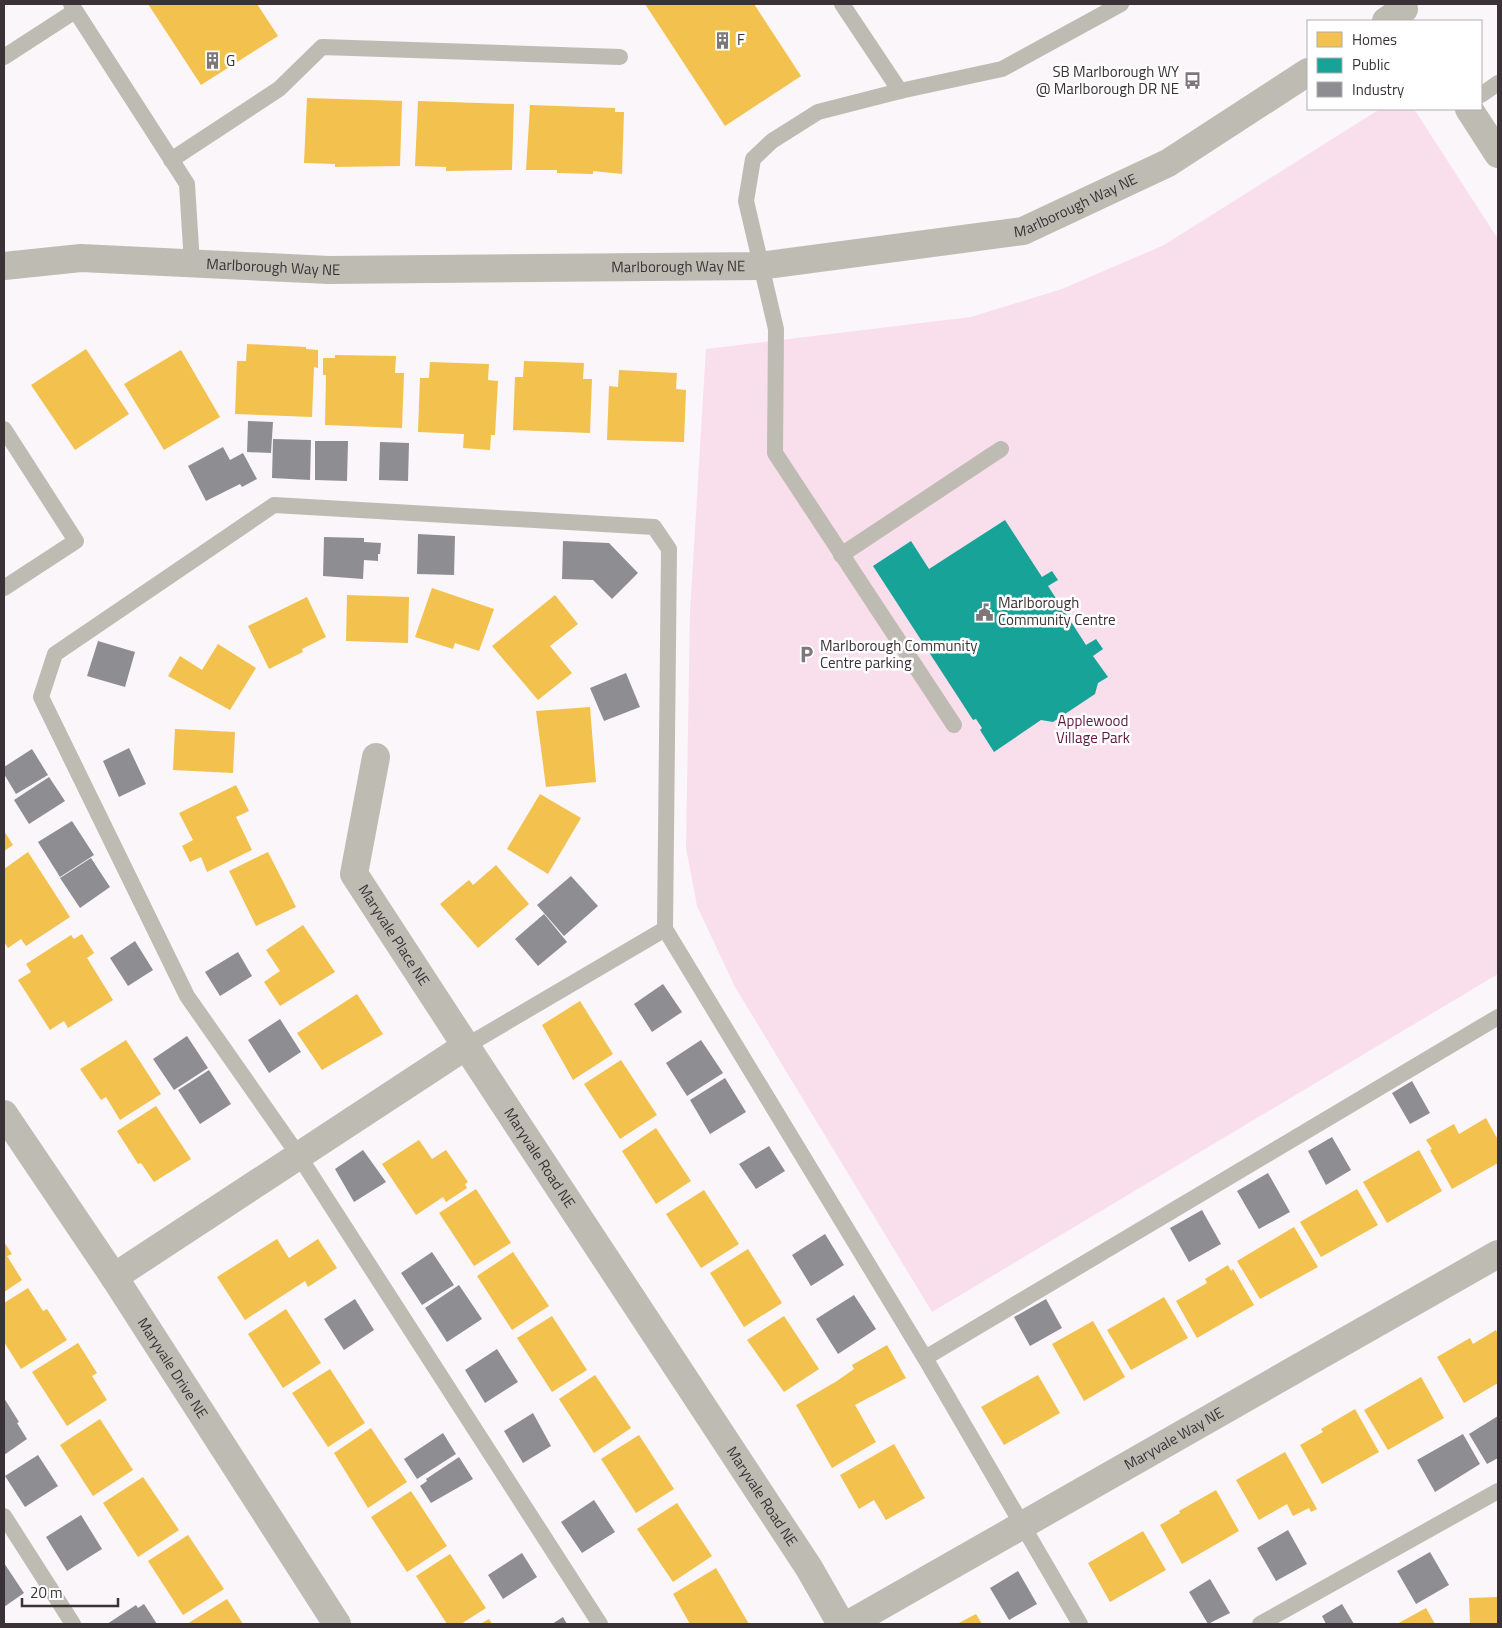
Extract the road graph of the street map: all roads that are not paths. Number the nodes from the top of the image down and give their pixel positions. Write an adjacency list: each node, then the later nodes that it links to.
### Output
1 (842, 4): 8 (lane)
2 (1121, 4): 8 (lane)
3 (73, 7): 4 (lane); 12 (lane)
4 (4, 57)
5 (620, 57): 12 (lane)
6 (1307, 73): 15 (street, Marlborough Way NE)
7 (1498, 84): 9 (lane)
8 (900, 91): 15 (lane)
9 (1482, 95)
10 (1470, 110): 11 (street)
11 (1498, 154)
12 (171, 160): 13 (lane)
13 (192, 264): 14 (street, Marlborough Way NE); 15 (street, Marlborough Way NE)
14 (4, 266)
15 (760, 266): 18 (lane)
16 (4, 429): 19 (lane)
17 (1001, 449): 18 (lane)
18 (841, 555): 20 (lane)
19 (4, 588)
20 (954, 725)
21 (376, 756): 24 (street, Maryvale Place NE)
22 (665, 929): 24 (lane); 26 (lane); 29 (lane)
23 (1498, 1017): 29 (lane)
24 (466, 1046): 26 (street); 36 (street, Maryvale Road NE)
25 (4, 1114): 28 (street, Maryvale Drive NE)
26 (299, 1156): 28 (street); 35 (lane)
27 (1498, 1254): 32 (street, Maryvale Way NE)
28 (114, 1277): 34 (street, Maryvale Drive NE)
29 (925, 1358): 32 (lane)
30 (1498, 1491): 39 (lane)
31 (4, 1516): 33 (lane)
32 (1023, 1525): 37 (street, Maryvale Way NE); 38 (lane)
33 (73, 1624)
34 (336, 1624)
35 (600, 1624)
36 (842, 1624)
37 (849, 1624)
38 (1080, 1624)
39 (1260, 1624)

